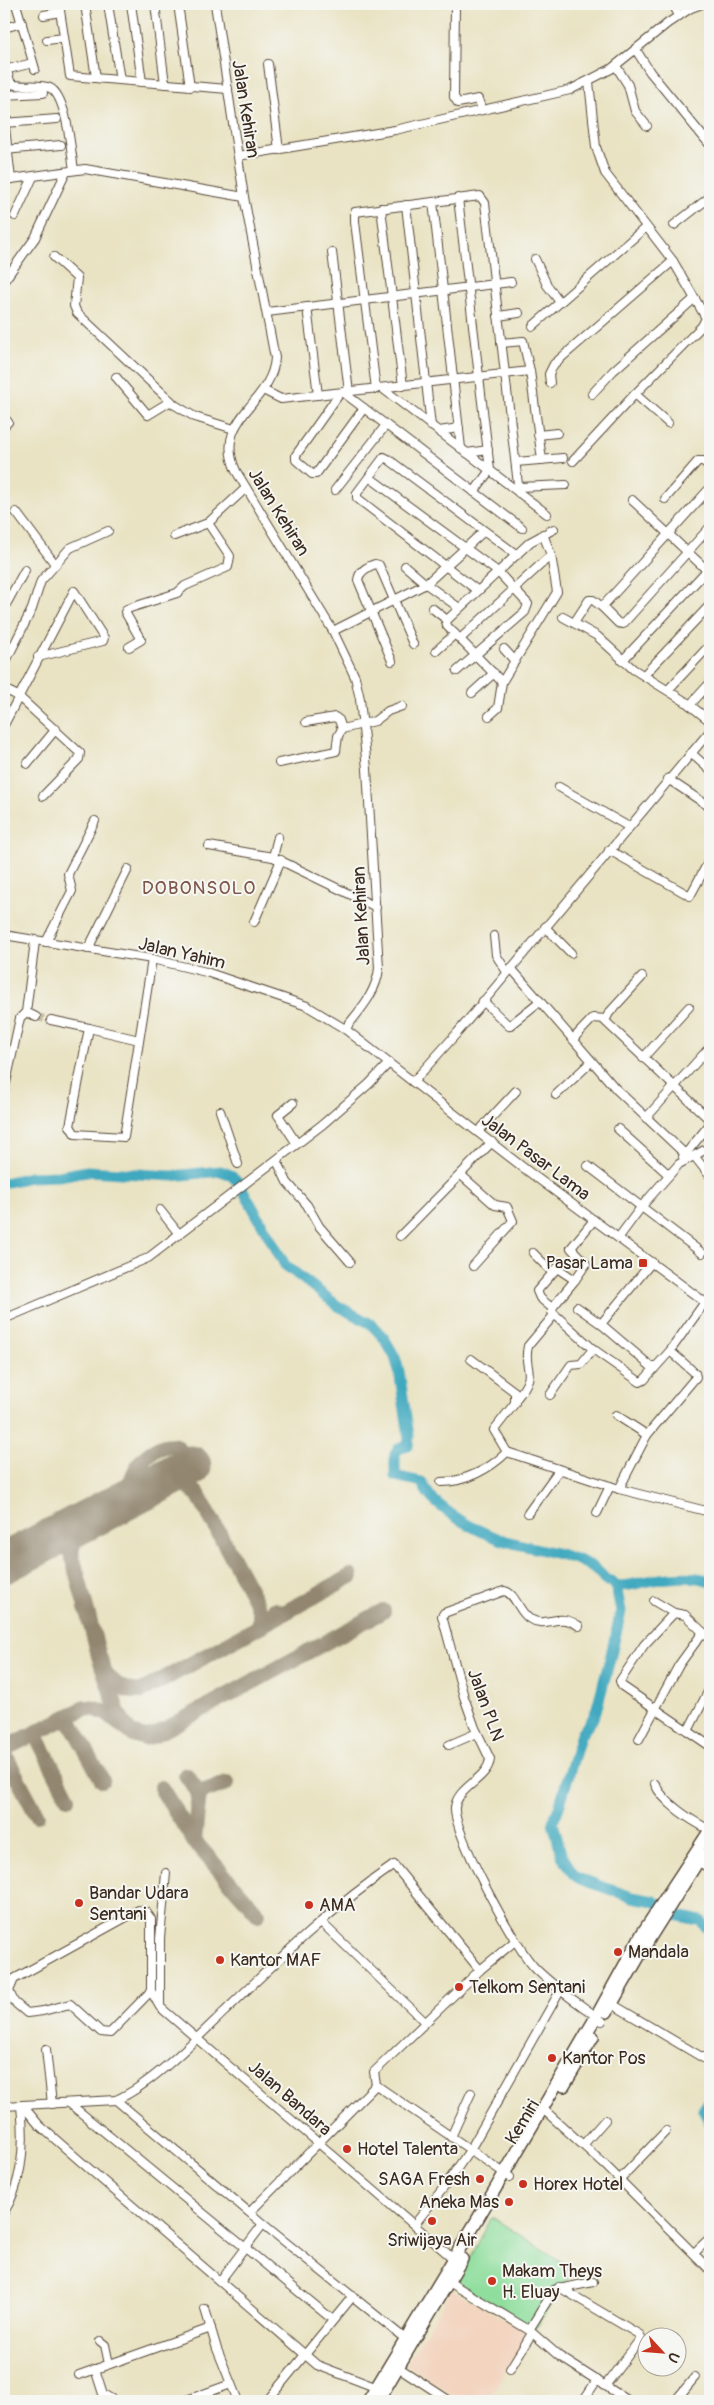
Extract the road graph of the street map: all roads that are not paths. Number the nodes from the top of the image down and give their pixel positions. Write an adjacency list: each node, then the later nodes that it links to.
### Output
1 (16, 4): 14 (street)
2 (85, 4): 22 (street)
3 (108, 4): 23 (street)
4 (131, 4): 24 (street)
5 (155, 4): 26 (street)
6 (178, 4): 27 (street)
7 (215, 4): 28 (street, Jalan Kehiran)
8 (455, 4): 31 (street)
9 (673, 4): 13 (street)
10 (702, 4): 13 (street)
11 (60, 8): 12 (street); 16 (street)
12 (44, 15)
13 (680, 16): 18 (street)
14 (22, 23): 15 (street); 20 (street)
15 (4, 28)
16 (64, 38): 17 (street); 22 (street)
17 (47, 40)
18 (638, 53): 21 (street); 37 (street)
19 (268, 64): 39 (street)
20 (4, 68): 41 (street)
21 (618, 69): 25 (street); 35 (street)
22 (96, 78): 23 (street)
23 (120, 80): 24 (street)
24 (142, 82): 26 (street)
25 (589, 82): 31 (street); 52 (street)
26 (165, 84): 27 (street)
27 (190, 87): 28 (street)
28 (228, 89): 40 (street, Jalan Kehiran)
29 (43, 92): 30 (street)
30 (4, 95)
31 (482, 110): 39 (street)
32 (4, 119): 34 (street)
33 (57, 119): 34 (street)
34 (4, 123): 38 (street)
35 (647, 126)
36 (61, 145): 38 (street)
37 (710, 145)
38 (5, 150): 43 (street)
39 (279, 150): 40 (street)
40 (238, 156): 44 (street, Jalan Kehiran)
41 (70, 171): 42 (street); 44 (street); 57 (street)
42 (33, 177): 43 (street); 50 (street)
43 (7, 179)
44 (244, 197): 69 (street, Jalan Kehiran)
45 (710, 197): 51 (street)
46 (458, 198): 47 (street); 59 (street); 60 (street)
47 (433, 202): 48 (street); 61 (street)
48 (406, 205): 49 (street); 62 (street)
49 (380, 208): 63 (street); 65 (street)
50 (15, 216)
51 (674, 225)
52 (646, 227): 56 (street); 66 (street)
53 (332, 252): 67 (street)
54 (54, 257): 88 (street)
55 (535, 259): 66 (street)
56 (673, 261): 64 (street); 80 (street)
57 (4, 281)
58 (511, 282): 59 (street)
59 (494, 285): 60 (street); 71 (street)
60 (469, 288): 61 (street); 77 (street)
61 (444, 291): 62 (street); 78 (street)
62 (418, 294): 63 (street); 79 (street)
63 (392, 297): 65 (street); 81 (street)
64 (695, 298): 85 (street); 86 (street)
65 (366, 300): 67 (street); 82 (street)
66 (560, 302): 72 (street)
67 (338, 304): 68 (street); 84 (street)
68 (307, 307): 69 (street); 87 (street)
69 (267, 312): 83 (street, Jalan Kehiran)
70 (519, 313): 71 (street)
71 (498, 316): 73 (street)
72 (534, 326)
73 (501, 343): 74 (street); 75 (street)
74 (530, 371): 75 (street); 99 (street)
75 (505, 374): 77 (street); 105 (street)
76 (116, 377): 88 (street)
77 (480, 377): 78 (street); 100 (street)
78 (454, 380): 79 (street); 95 (street)
79 (428, 383): 81 (street); 94 (street)
80 (550, 383)
81 (403, 386): 82 (street)
82 (379, 389): 84 (street); 94 (street)
83 (263, 390): 87 (street); 96 (street, Jalan Kehiran)
84 (344, 393): 87 (street); 89 (street); 89 (street)
85 (592, 394)
86 (635, 394): 91 (street); 104 (street)
87 (318, 396)
88 (171, 401): 96 (street)
89 (364, 408): 92 (street)
90 (4, 417): 93 (street)
91 (668, 423)
92 (386, 425): 112 (street); 114 (street)
93 (4, 426)
94 (431, 426): 97 (street)
95 (459, 428): 97 (street); 101 (street)
96 (234, 429): 110 (street, Jalan Kehiran)
97 (439, 431): 101 (street)
98 (557, 433): 99 (street)
99 (538, 435): 103 (street)
100 (488, 450): 101 (street); 107 (street)
101 (464, 451): 107 (street)
102 (563, 458): 103 (street)
103 (542, 460): 105 (street)
104 (573, 461)
105 (516, 462): 113 (street)
106 (710, 467): 115 (street)
107 (490, 470): 113 (street); 114 (street)
108 (369, 477): 124 (street); 128 (street); 134 (street)
109 (566, 485): 113 (street)
110 (246, 488): 119 (street); 151 (street, Jalan Kehiran)
111 (710, 488): 125 (street)
112 (335, 490)
113 (519, 490): 118 (street)
114 (474, 492): 121 (street)
115 (665, 499)
116 (632, 500): 125 (street)
117 (16, 512): 132 (street)
118 (547, 514)
119 (208, 523): 127 (street); 155 (street)
120 (710, 527): 129 (street)
121 (522, 528)
122 (554, 529): 126 (street)
123 (108, 531): 132 (street)
124 (484, 531): 128 (street); 130 (street)
125 (668, 533): 129 (street); 144 (street)
126 (543, 534): 130 (street); 131 (street)
127 (174, 536)
128 (465, 548): 134 (street); 137 (street)
129 (687, 552): 136 (street); 144 (street)
130 (517, 554): 137 (street)
131 (551, 556): 139 (street); 161 (street)
132 (55, 564): 163 (street)
133 (405, 566): 138 (street)
134 (446, 566): 138 (street); 140 (street)
135 (25, 570): 145 (street)
136 (709, 570): 162 (street)
137 (498, 572): 139 (street); 140 (street)
138 (426, 584): 141 (street); 143 (street)
139 (514, 589): 152 (street); 158 (street)
140 (478, 591): 143 (street)
141 (395, 601): 147 (street); 147 (street); 153 (street)
142 (710, 605): 166 (street)
143 (458, 607): 149 (street)
144 (602, 607): 150 (street)
145 (4, 608)
146 (432, 608): 149 (street)
147 (371, 613): 151 (street); 160 (street)
148 (563, 617): 150 (street)
149 (447, 620): 152 (street)
150 (574, 623): 162 (street)
151 (333, 632): 179 (street, Jalan Kehiran)
152 (458, 637): 157 (street); 158 (street)
153 (414, 644)
154 (710, 645): 170 (street)
155 (129, 647)
156 (504, 649): 161 (street)
157 (436, 651)
158 (476, 655): 164 (street); 165 (street)
159 (38, 657): 159 (street); 172 (street)
160 (392, 661)
161 (515, 661): 167 (street)
162 (622, 661): 166 (street)
163 (4, 665)
164 (456, 671)
165 (494, 673): 167 (street); 171 (street)
166 (644, 675): 170 (street)
167 (502, 682): 175 (street)
168 (710, 684): 173 (street)
169 (4, 689): 172 (street)
170 (668, 690): 173 (street)
171 (472, 694)
172 (18, 696): 178 (street); 181 (street)
173 (690, 705): 176 (street)
174 (402, 706): 179 (street)
175 (489, 716)
176 (710, 721)
177 (306, 722): 180 (street)
178 (4, 725)
179 (363, 725): 180 (street); 200 (street, Jalan Kehiran)
180 (342, 729): 184 (street)
181 (56, 730): 185 (street); 189 (street)
182 (710, 732): 183 (street)
183 (693, 756): 186 (street); 187 (street)
184 (279, 763)
185 (27, 764)
186 (710, 770)
187 (672, 781): 190 (street); 192 (street)
188 (559, 787): 192 (street)
189 (43, 796)
190 (710, 807)
191 (95, 821): 206 (street)
192 (629, 827): 195 (street)
193 (278, 837): 196 (street)
194 (209, 846): 196 (street)
195 (612, 847): 197 (street); 202 (street)
196 (273, 857): 198 (street)
197 (710, 859)
198 (281, 860): 200 (street); 201 (street)
199 (128, 869): 207 (street)
200 (376, 907): 220 (street, Jalan Kehiran)
201 (254, 922)
202 (545, 927): 208 (street); 210 (street)
203 (4, 935): 205 (street, Jalan Yahim)
204 (494, 936): 210 (street)
205 (35, 940): 206 (street, Jalan Yahim); 215 (street)
206 (46, 942): 207 (street, Jalan Yahim)
207 (88, 950): 209 (street, Jalan Yahim)
208 (571, 954)
209 (152, 959): 220 (street, Jalan Yahim); 222 (street)
210 (509, 970): 212 (street); 213 (street)
211 (642, 977): 217 (street)
212 (483, 1001): 213 (street); 227 (street)
213 (540, 1001): 221 (street)
214 (689, 1007): 224 (street)
215 (26, 1012): 216 (street); 230 (street)
216 (36, 1017)
217 (606, 1019): 221 (street); 224 (street)
218 (51, 1020): 219 (street)
219 (89, 1028): 222 (street); 222 (street)
220 (345, 1029): 226 (street, Jalan Pasar Lama)
221 (573, 1039): 225 (street)
222 (139, 1040)
223 (710, 1047): 228 (street)
224 (643, 1058): 228 (street)
225 (591, 1062): 231 (street); 234 (street)
226 (389, 1063): 227 (street, Jalan Pasar Lama); 240 (street)
227 (413, 1082): 238 (street, Jalan Pasar Lama)
228 (674, 1086): 234 (street); 235 (street)
229 (516, 1091): 238 (street)
230 (4, 1092)
231 (556, 1095)
232 (293, 1103): 240 (street)
233 (220, 1111): 245 (street)
234 (646, 1118): 242 (street)
235 (710, 1120)
236 (710, 1124): 242 (street)
237 (618, 1130): 249 (street)
238 (478, 1132): 239 (street, Jalan Pasar Lama)
239 (492, 1142): 248 (street); 253 (street, Jalan Pasar Lama)
240 (297, 1144): 244 (street)
241 (710, 1148): 243 (street)
242 (685, 1154): 246 (street)
243 (695, 1157): 246 (street); 250 (street)
244 (277, 1161): 254 (street); 259 (street)
245 (238, 1164)
246 (679, 1164): 249 (street)
247 (588, 1166): 251 (street)
248 (461, 1175): 255 (street); 261 (street)
249 (669, 1175): 251 (street)
250 (710, 1176)
251 (642, 1206): 256 (street); 258 (street)
252 (160, 1210): 254 (street)
253 (594, 1220): 256 (street, Jalan Pasar Lama); 263 (street)
254 (179, 1234): 267 (street)
255 (400, 1236)
256 (619, 1237): 260 (street, Jalan Pasar Lama)
257 (533, 1253): 262 (street)
258 (702, 1253)
259 (350, 1262)
260 (652, 1262): 264 (street, Jalan Pasar Lama); 268 (street)
261 (473, 1266)
262 (552, 1272): 263 (street); 266 (street)
263 (575, 1280): 266 (street)
264 (708, 1304): 270 (street)
265 (578, 1307): 268 (street)
266 (553, 1311): 269 (street); 274 (street)
267 (4, 1318)
268 (601, 1324): 272 (street)
269 (594, 1349): 272 (street); 273 (street)
270 (670, 1351): 272 (street); 276 (street)
271 (471, 1359): 274 (street)
272 (654, 1369)
273 (550, 1395)
274 (516, 1399): 277 (street)
275 (616, 1415): 276 (street)
276 (647, 1435): 281 (street)
277 (507, 1452): 278 (street); 279 (street)
278 (559, 1470): 280 (street); 283 (street)
279 (441, 1482)
280 (610, 1486): 281 (street); 284 (street)
281 (619, 1489): 282 (street)
282 (710, 1512)
283 (528, 1513)
284 (597, 1513)
285 (654, 1601): 286 (street)
286 (674, 1613): 288 (street); 291 (street)
287 (579, 1626): 293 (street, Jalan PLN)
288 (703, 1632): 289 (street); 291 (street)
289 (710, 1638)
290 (709, 1690): 292 (street)
291 (656, 1708): 292 (street); 294 (street)
292 (688, 1731): 296 (street)
293 (477, 1733): 295 (street); 305 (street, Jalan PLN)
294 (639, 1739)
295 (449, 1745)
296 (710, 1746)
297 (655, 1784): 298 (street)
298 (710, 1830): 300 (highway)
299 (710, 1841): 300 (highway)
300 (695, 1859): 301 (street); 304 (highway, Kemiri)
301 (710, 1868)
302 (166, 1873): 310 (street)
303 (321, 1922): 306 (street); 312 (street); 313 (street)
304 (647, 1934): 309 (highway, Kemiri); 311 (highway, Kemiri)
305 (515, 1941): 306 (street); 308 (street, Jalan PLN)
306 (480, 1970): 312 (street)
307 (151, 1991): 307 (street); 310 (street, Jalan Bandara)
308 (560, 1991): 311 (street, Jalan PLN); 329 (street)
309 (612, 2004): 311 (highway, Kemiri); 315 (street)
310 (160, 2007): 313 (street, Jalan Bandara)
311 (599, 2019): 323 (highway, Kemiri)
312 (425, 2022): 316 (street)
313 (197, 2038): 318 (street); 327 (street, Jalan Bandara)
314 (46, 2049): 320 (street)
315 (709, 2061)
316 (376, 2085): 326 (street); 327 (street)
317 (472, 2093): 326 (street)
318 (116, 2100): 319 (street); 333 (street)
319 (68, 2103): 320 (street); 337 (street)
320 (52, 2104): 322 (street)
321 (4, 2106): 322 (street)
322 (22, 2106): 332 (street); 341 (street)
323 (545, 2110): 328 (street); 330 (highway, Kemiri)
324 (605, 2120): 328 (street)
325 (666, 2130): 331 (street)
326 (451, 2137): 329 (street)
327 (319, 2142): 333 (street); 335 (street, Jalan Bandara)
328 (583, 2145): 331 (street)
329 (470, 2150): 330 (street); 335 (street)
330 (507, 2175): 339 (highway, Kemiri)
331 (620, 2180): 338 (street)
332 (4, 2212)
333 (250, 2212): 334 (street)
334 (263, 2224): 337 (street); 345 (street)
335 (414, 2225): 339 (street, Jalan Bandara)
336 (710, 2238): 338 (street)
337 (244, 2247): 341 (street); 347 (street)
338 (694, 2253): 340 (street)
339 (456, 2261): 342 (highway, Kemiri); 351 (highway, Kemiri)
340 (710, 2270)
341 (220, 2281): 352 (street)
342 (449, 2282): 349 (street); 351 (highway, Kemiri)
343 (593, 2282): 344 (street)
344 (559, 2287): 349 (street); 361 (street)
345 (354, 2296): 347 (street); 351 (street)
346 (204, 2309): 348 (street)
347 (333, 2320): 352 (street)
348 (211, 2328): 353 (street); 360 (street)
349 (531, 2332): 356 (street); 359 (street)
350 (100, 2341): 353 (street)
351 (409, 2341): 354 (highway, Kemiri); 362 (highway, Kemiri)
352 (305, 2355): 362 (street); 366 (street)
353 (109, 2364): 355 (street)
354 (398, 2367): 362 (highway, Kemiri); 369 (street)
355 (95, 2369): 357 (street); 363 (street)
356 (510, 2369)
357 (79, 2375)
358 (695, 2378): 372 (street)
359 (597, 2380): 361 (street); 370 (street)
360 (231, 2384): 364 (street); 365 (street)
361 (605, 2386): 371 (street)
362 (381, 2389): 367 (highway, Kemiri); 368 (highway, Kemiri)
363 (115, 2401)
364 (184, 2401)
365 (238, 2401)
366 (267, 2401)
367 (368, 2401)
368 (378, 2401)
369 (450, 2401)
370 (583, 2401)
371 (629, 2401)
372 (675, 2401)

